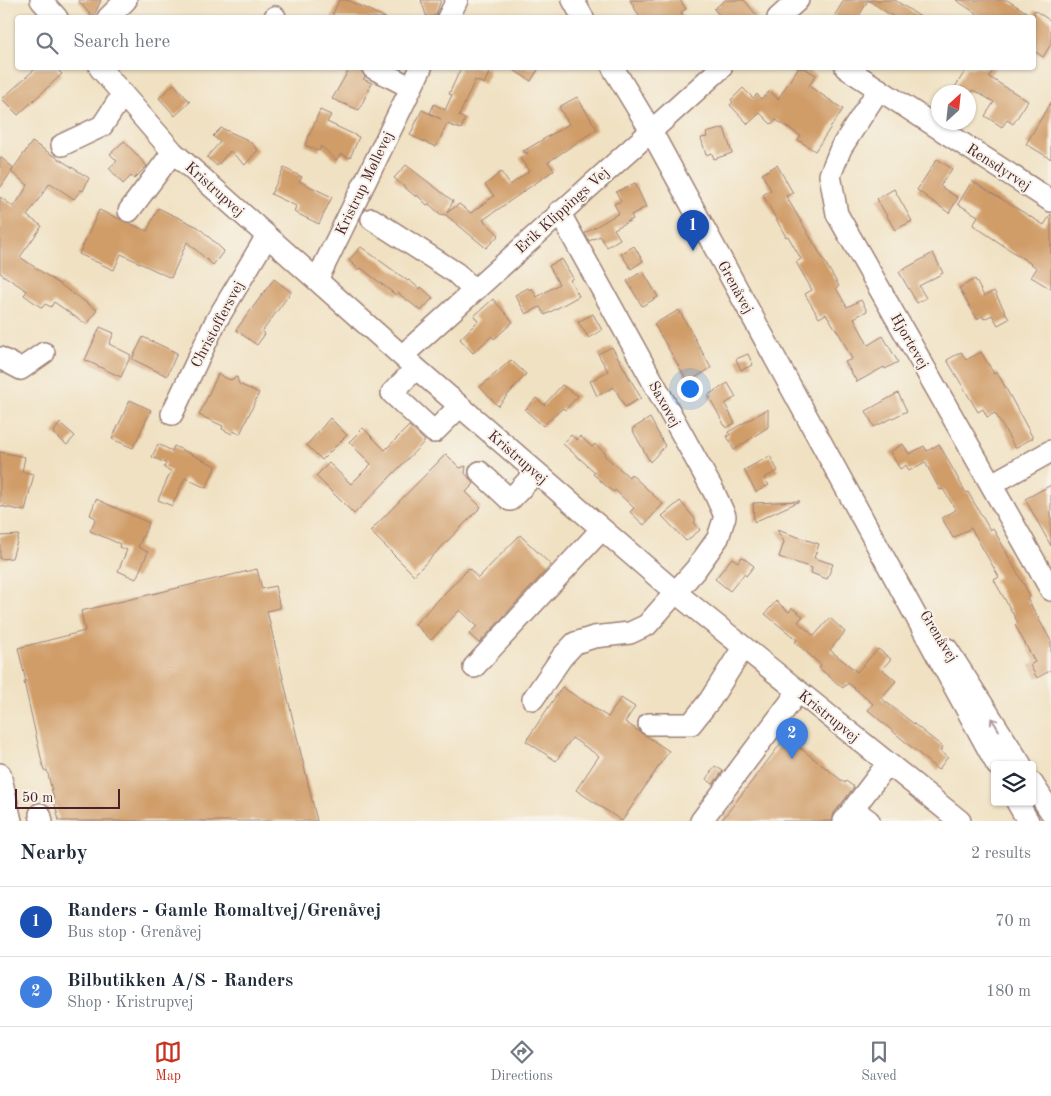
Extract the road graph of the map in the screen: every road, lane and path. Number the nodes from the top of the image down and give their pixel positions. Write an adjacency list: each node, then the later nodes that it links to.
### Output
1 (42, 0): 5 (street)
2 (126, 0): 6 (street)
3 (573, 0): 7 (street)
4 (798, 0): 8 (street)
5 (54, 15)
6 (111, 15)
7 (581, 15)
8 (781, 15)
9 (102, 70): 17 (street, Kristrupvej)
10 (377, 70): 15 (street)
11 (420, 70): 15 (street, Kristrup Møllevej)
12 (614, 70): 18 (street, Grenåvej)
13 (719, 70): 18 (street, Erik Klippings Vej)
14 (849, 70): 16 (street, Rensdyrvej)
15 (410, 87): 26 (street, Kristrup Møllevej)
16 (879, 89): 21 (street, Rensdyrvej); 37 (street, Hjortevej)
17 (123, 94): 19 (street); 20 (street, Kristrupvej)
18 (650, 129): 23 (street, Erik Klippings Vej); 36 (street, Grenåvej)
19 (62, 145)
20 (174, 152): 22 (street); 25 (street, Kristrupvej)
21 (1051, 201)
22 (129, 211)
23 (559, 212): 27 (street, Erik Klippings Vej); 40 (street, Saxovej)
24 (372, 219): 27 (street)
25 (267, 236): 26 (street, Kristrupvej); 32 (street, Christoffersvej)
26 (317, 280): 30 (street, Kristrupvej)
27 (474, 290): 30 (street, Erik Klippings Vej)
28 (44, 353): 29 (street)
29 (0, 358)
30 (409, 362): 31 (street, Kristrupvej); 31 (street, Erik Klippings Vej)
31 (460, 406): 35 (street, Kristrupvej)
32 (172, 414)
33 (1051, 451): 37 (street)
34 (480, 472): 35 (street)
35 (536, 472): 38 (street, Kristrupvej)
36 (843, 481): 46 (street, Grenåvej); 47 (street, Grenåvej, one-way to 36)
37 (992, 484): 39 (street, Hjortevej)
38 (602, 529): 40 (street, Kristrupvej); 42 (street)
39 (1051, 590)
40 (675, 592): 41 (street, Kristrupvej); 44 (street, Saxovej)
41 (743, 648): 43 (street, Kristrupvej); 45 (street)
42 (474, 667)
43 (798, 692): 48 (street, Kristrupvej); 57 (street)
44 (533, 699)
45 (649, 724)
46 (994, 761)
47 (1018, 761)
48 (888, 763): 53 (street, Kristrupvej); 54 (street)
49 (0, 774): 56 (street)
50 (1036, 789): 52 (street)
51 (1019, 806): 59 (street)
52 (1051, 812)
53 (933, 813): 58 (street, Kristrupvej)
54 (855, 817)
55 (1051, 818): 60 (street)
56 (11, 821)
57 (701, 821)
58 (960, 821)
59 (1028, 821)
60 (1046, 821)

